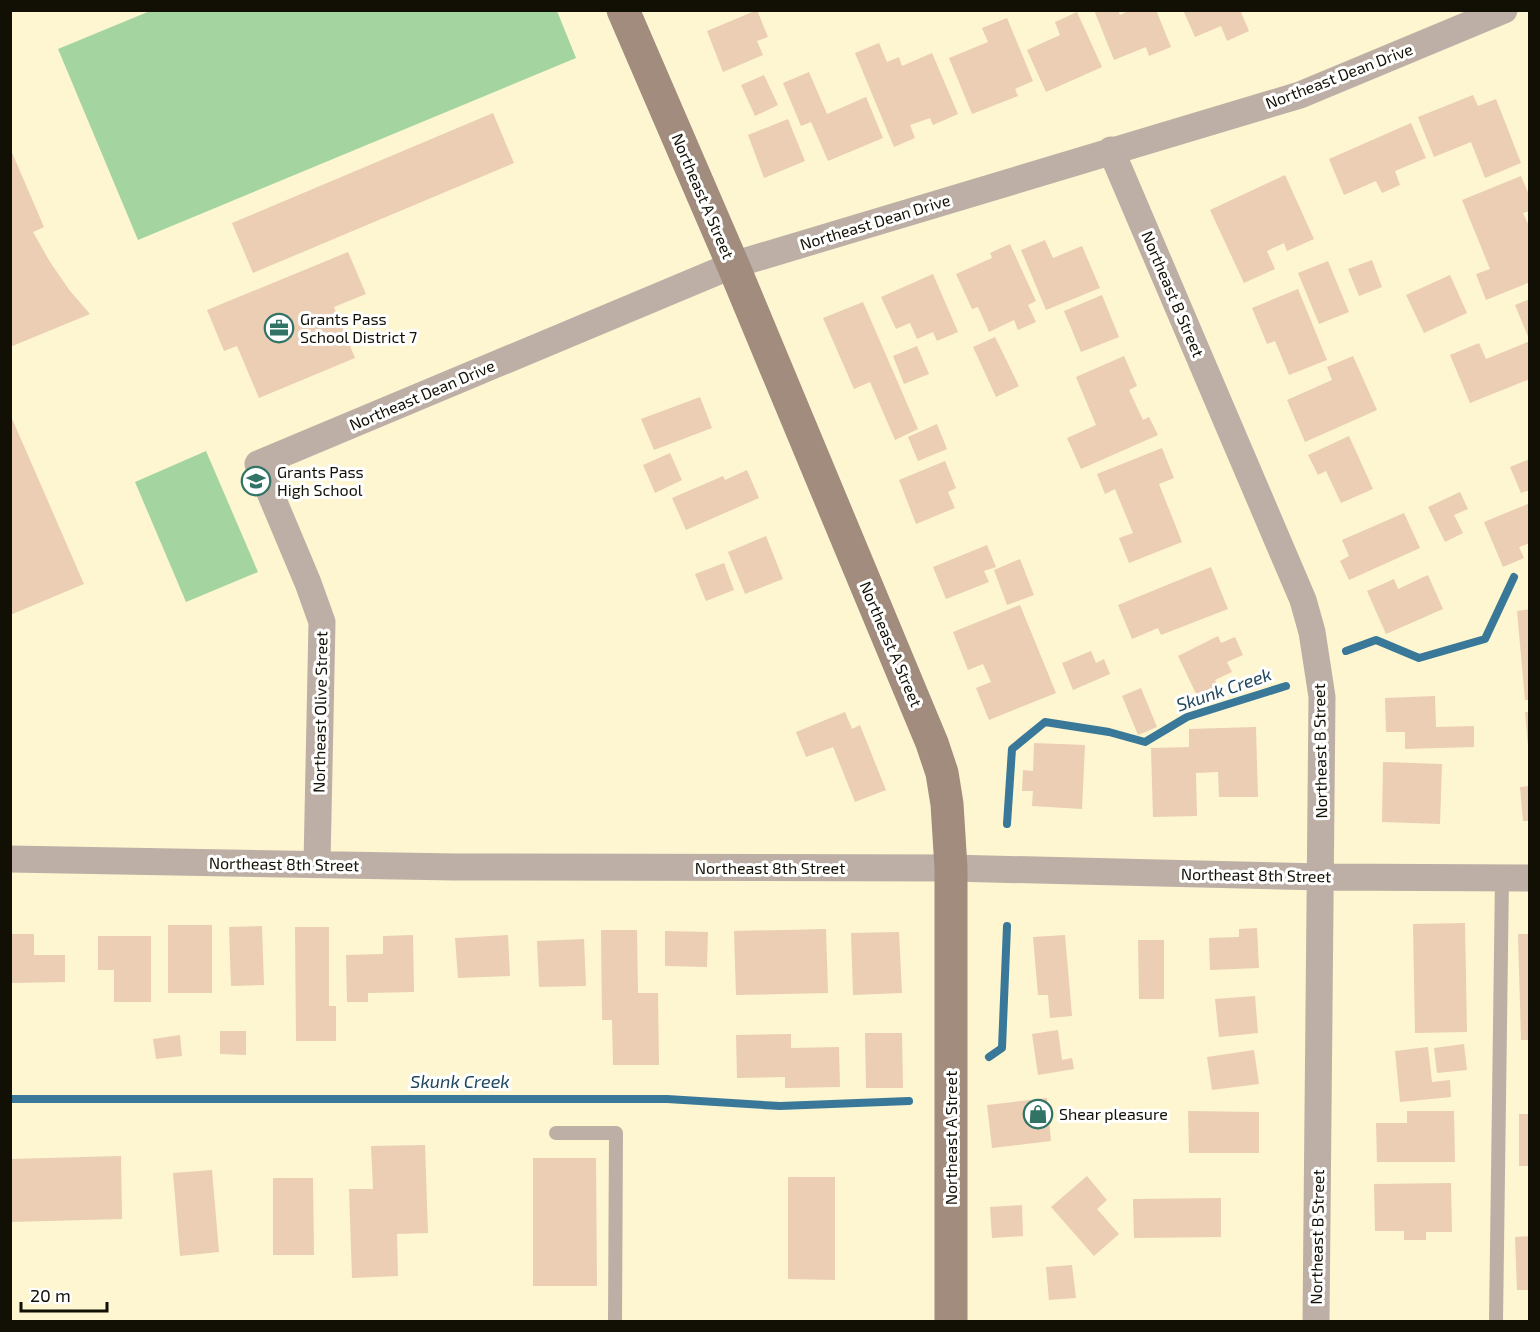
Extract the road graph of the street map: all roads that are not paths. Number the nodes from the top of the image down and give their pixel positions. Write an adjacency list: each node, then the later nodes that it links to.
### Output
1 (623, 10): 4 (street, Northeast A Street)
2 (1504, 10): 3 (street, Northeast Dean Drive)
3 (1112, 150): 4 (street, Northeast Dean Drive); 9 (street, Northeast B Street)
4 (733, 265): 5 (street, Northeast Dean Drive); 8 (street, Northeast A Street)
5 (258, 464): 7 (street, Northeast Olive Street)
6 (10, 860): 7 (street, Northeast 8th Street)
7 (317, 864): 8 (street, Northeast 8th Street)
8 (951, 868): 9 (street, Northeast 8th Street); 14 (street, Northeast A Street)
9 (1321, 877): 10 (street, Northeast 8th Street); 15 (street, Northeast B Street)
10 (1502, 877): 11 (street, Northeast 8th Street); 16 (lane)
11 (1530, 878)
12 (556, 1133): 13 (lane)
13 (615, 1322)
14 (951, 1322)
15 (1316, 1322)
16 (1496, 1322)

